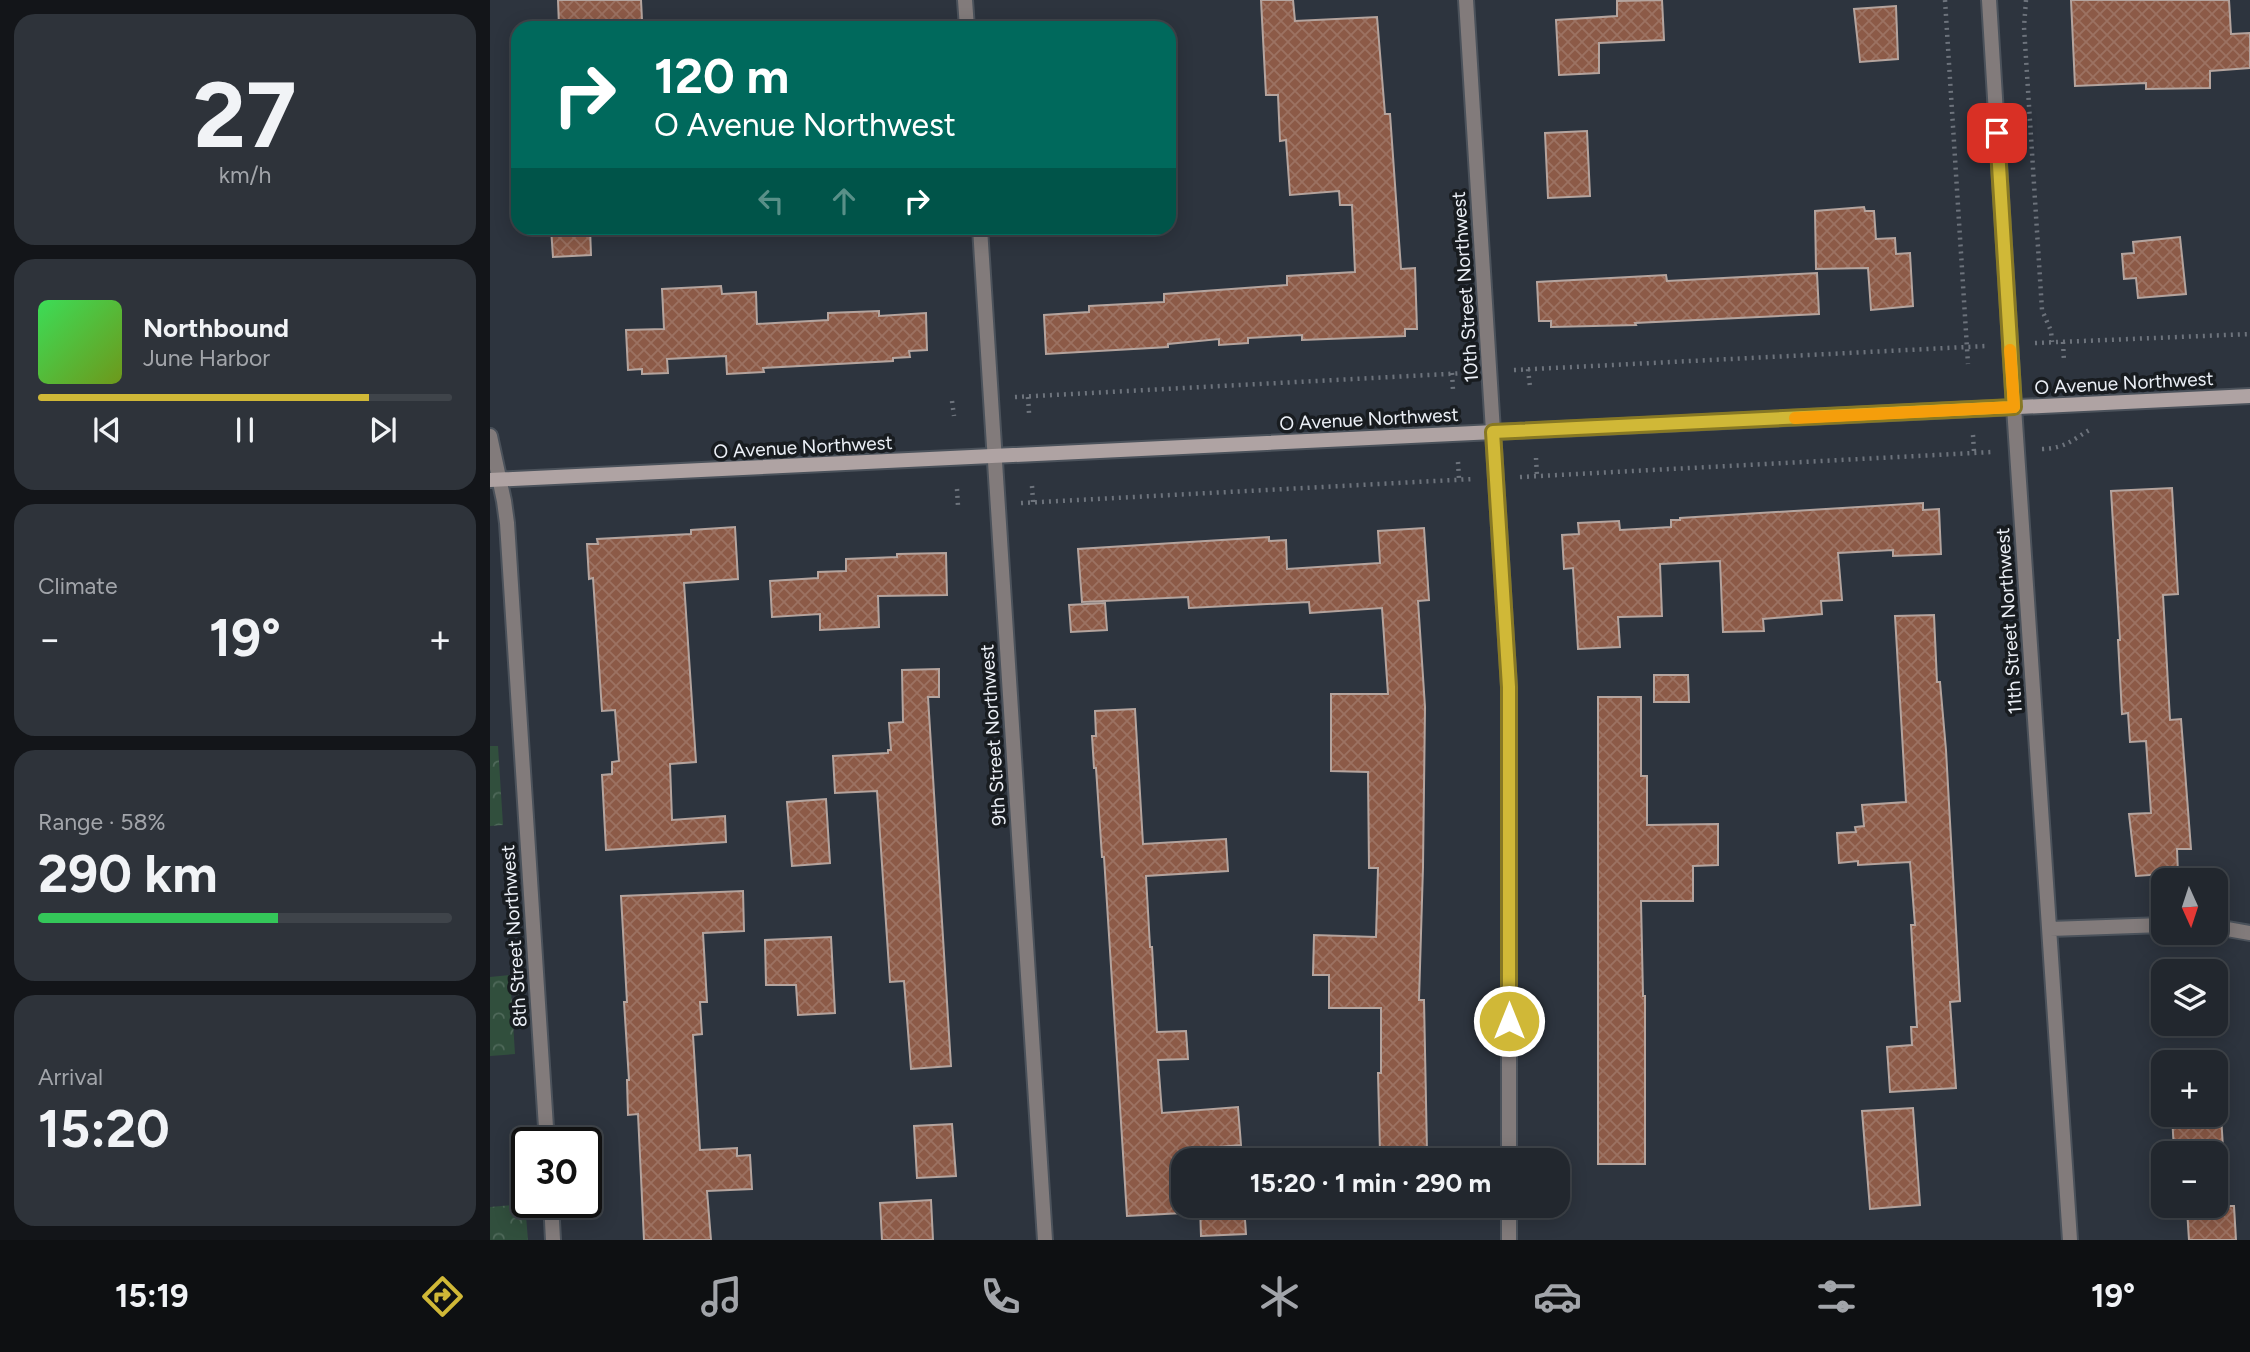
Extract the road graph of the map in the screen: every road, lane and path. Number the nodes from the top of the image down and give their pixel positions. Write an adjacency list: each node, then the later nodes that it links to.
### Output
1 (965, 0): 6 (street)
2 (1466, 0): 30 (street, 10th Street Northwest)
3 (1945, 0): 13 (path)
4 (1989, 0): 26 (street, 11th Street Northwest)
5 (2026, 0): 9 (path)
6 (966, 21)
7 (980, 235): 38 (street, 9th Street Northwest)
8 (2250, 334): 10 (path)
9 (2052, 342): 10 (path); 11 (path)
10 (2063, 342): 14 (path)
11 (2035, 343)
12 (1986, 346): 13 (path)
13 (1967, 348): 15 (path); 16 (path)
14 (2064, 362)
15 (1969, 364)
16 (1528, 369): 17 (path); 20 (path)
17 (1514, 370)
18 (1452, 373): 19 (path); 21 (path); 24 (path)
19 (1466, 373)
20 (1530, 387)
21 (1452, 390)
22 (2250, 396): 26 (street, O Avenue Northwest)
23 (1015, 397): 24 (path)
24 (1028, 397): 27 (path)
25 (952, 401): 28 (path)
26 (2014, 407): 30 (street, O Avenue Northwest); 52 (street, 11th Street Northwest)
27 (1029, 413)
28 (954, 416)
29 (2103, 429): 34 (path)
30 (1493, 432): 38 (street, O Avenue Northwest); 56 (street, 10th Street Northwest)
31 (1973, 435): 37 (path)
32 (490, 436): 44 (street, 8th Street Northwest)
33 (2067, 436): 34 (path)
34 (2067, 445): 35 (path)
35 (2042, 449)
36 (1992, 452): 37 (path)
37 (1974, 453): 41 (path)
38 (994, 456): 44 (street, O Avenue Northwest); 60 (street, 9th Street Northwest)
39 (1536, 458): 41 (path)
40 (1458, 462): 45 (path)
41 (1537, 476): 42 (path)
42 (1520, 477)
43 (1475, 479): 45 (path)
44 (495, 480): 55 (street, 8th Street Northwest)
45 (1458, 480): 48 (path)
46 (1032, 486): 48 (path)
47 (957, 489): 50 (path)
48 (1033, 502): 49 (path)
49 (1020, 503)
50 (958, 506)
51 (2151, 925): 52 (street)
52 (2050, 929): 62 (street, 11th Street Northwest)
53 (2228, 929): 54 (street)
54 (2250, 933)
55 (546, 1127)
56 (1509, 1148)
57 (552, 1218): 59 (street)
58 (1509, 1218): 61 (street)
59 (553, 1240)
60 (1045, 1240)
61 (1509, 1240)
62 (2070, 1240)

